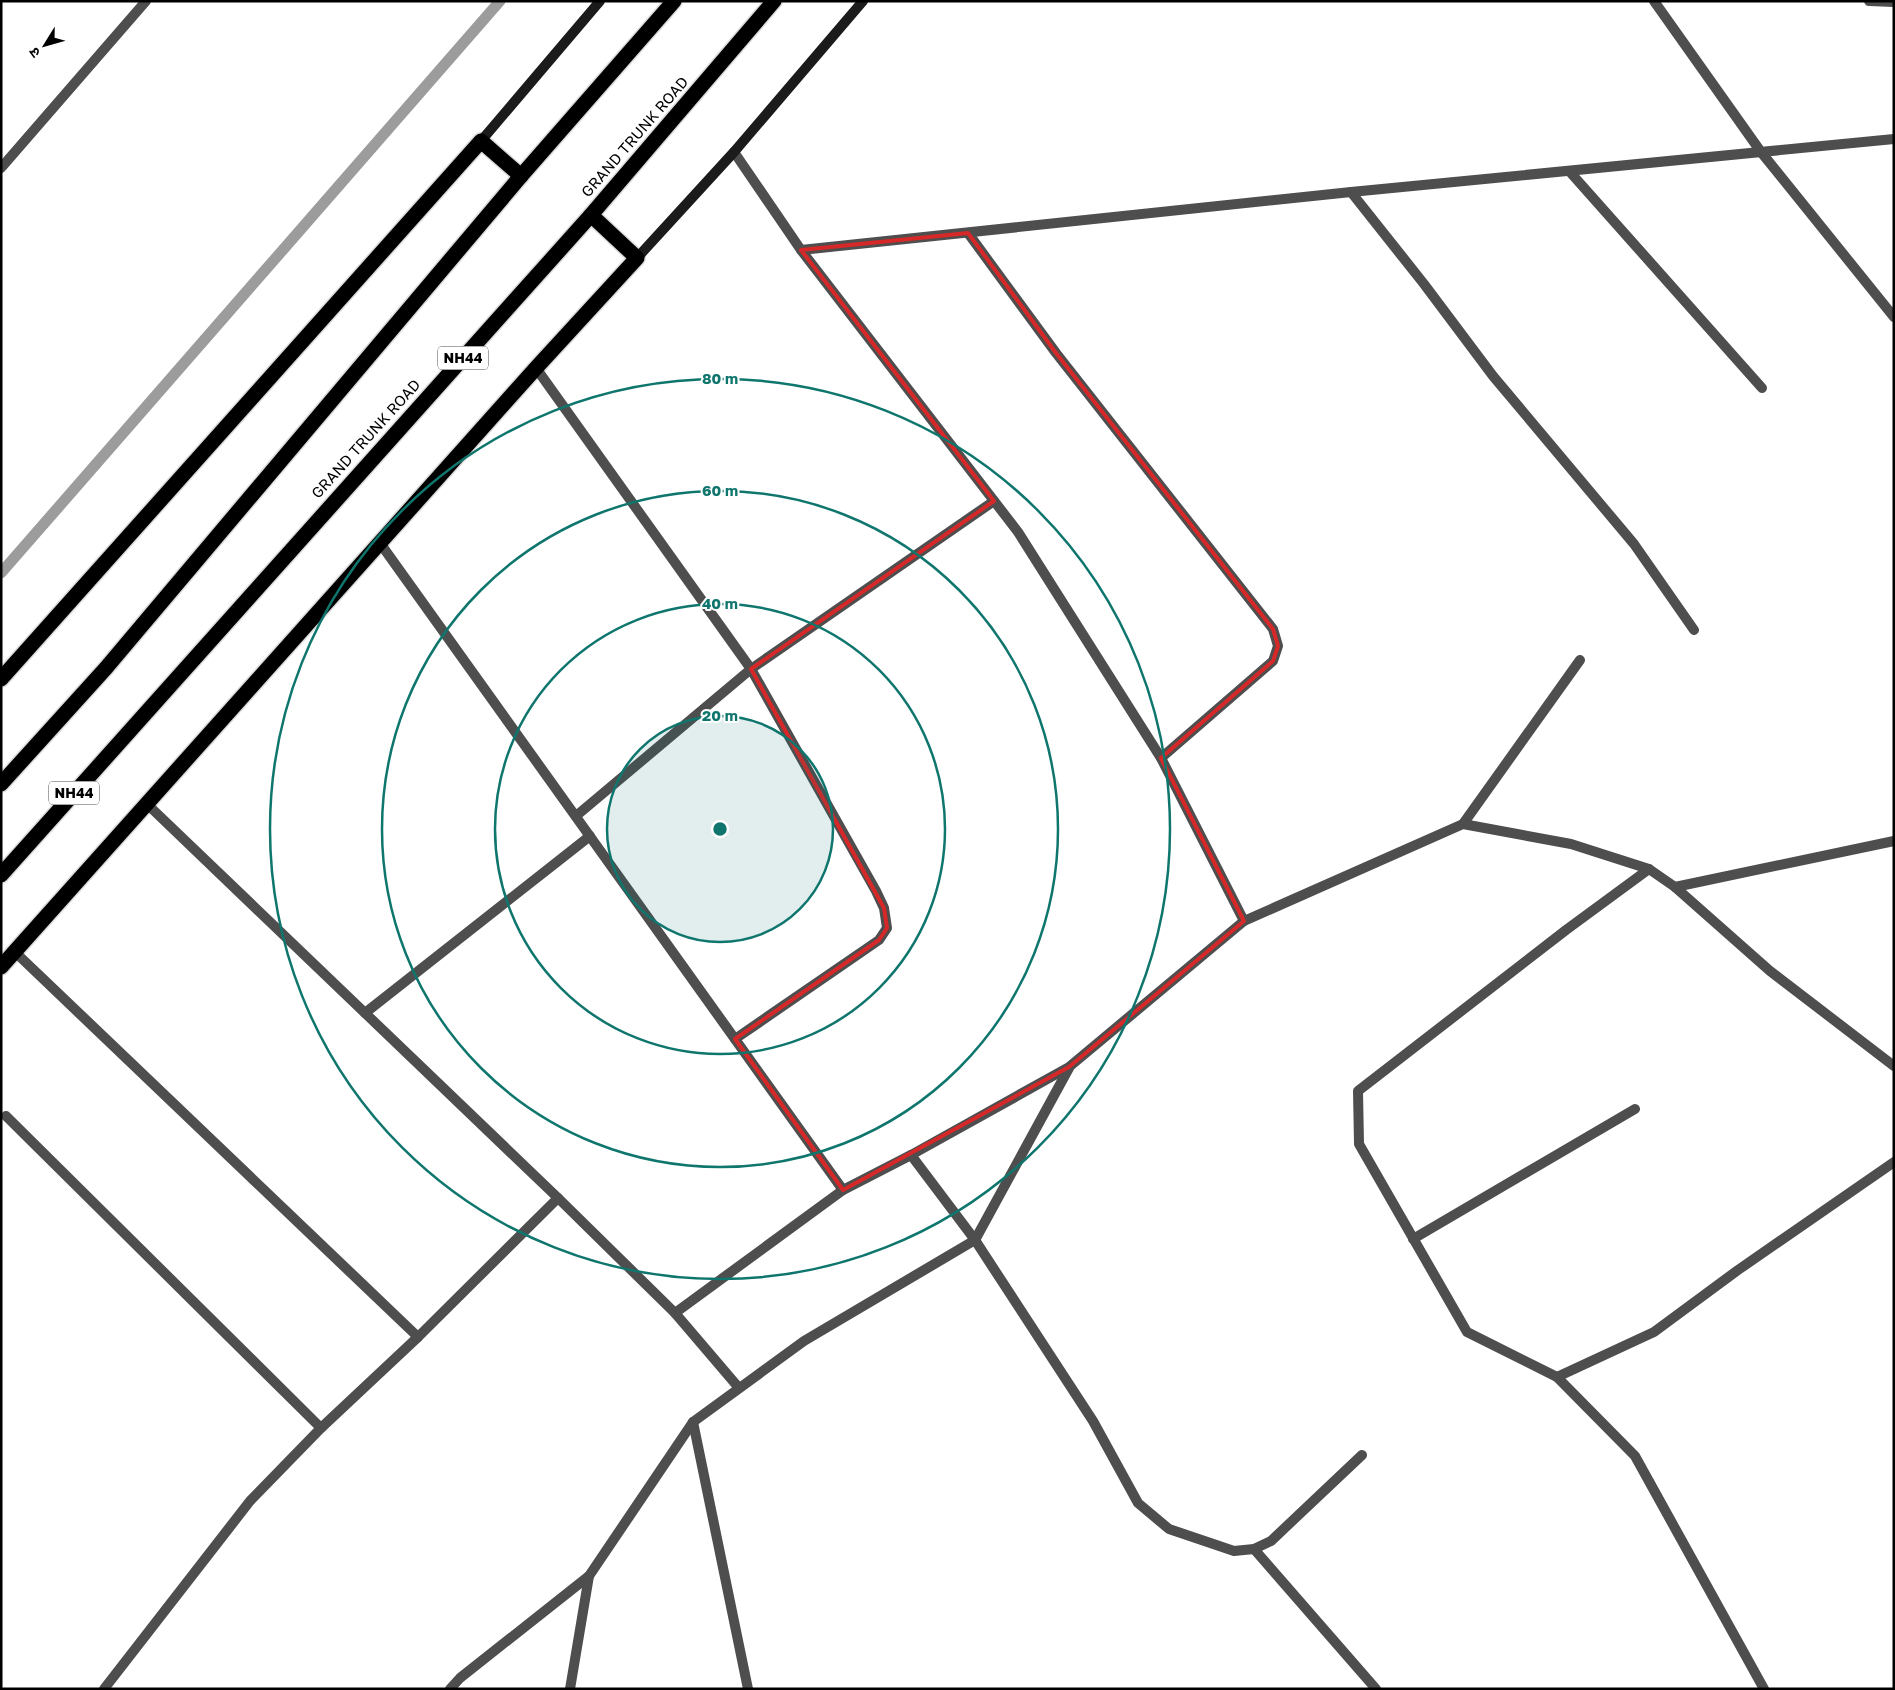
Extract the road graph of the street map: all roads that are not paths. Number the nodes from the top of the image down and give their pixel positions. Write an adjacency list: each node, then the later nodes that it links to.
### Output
1 (146, 1): 13 (street)
2 (600, 1): 10 (street)
3 (674, 1): 15 (highway)
4 (774, 1): 17 (highway, GRAND TRUNK ROAD / NH44)
5 (863, 1): 11 (street)
6 (1654, 1): 12 (street)
7 (1869, 1): 8 (street)
8 (1891, 2)
9 (1894, 139): 12 (street)
10 (482, 141): 15 (highway); 29 (highway)
11 (734, 152): 19 (street); 20 (street)
12 (1761, 152): 14 (street); 21 (street)
13 (1, 168)
14 (1570, 172): 16 (street); 23 (street)
15 (521, 176): 31 (highway)
16 (1351, 192): 18 (street); 26 (street)
17 (591, 215): 20 (highway); 38 (highway, GRAND TRUNK ROAD / NH44)
18 (968, 233): 19 (street); 30 (street)
19 (801, 250): 24 (street)
20 (637, 258): 22 (highway)
21 (1894, 317)
22 (536, 368): 25 (highway); 28 (street)
23 (1762, 388)
24 (994, 501): 28 (street); 30 (street)
25 (380, 543): 32 (highway); 33 (street)
26 (1694, 630)
27 (1580, 660): 34 (street)
28 (750, 669): 33 (street); 44 (street)
29 (1, 679)
30 (1161, 758): 40 (street)
31 (1, 784)
32 (147, 804): 41 (highway); 43 (street)
33 (576, 816): 35 (street)
34 (1463, 824): 37 (street); 40 (street)
35 (590, 836): 43 (street); 44 (street)
36 (1894, 841): 39 (street)
37 (1649, 869): 39 (street); 53 (street)
38 (1, 875)
39 (1674, 887): 45 (street)
40 (1244, 921): 46 (street)
41 (15, 952): 42 (highway); 56 (street)
42 (1, 967)
43 (365, 1013): 52 (street)
44 (735, 1039): 51 (street)
45 (1894, 1066)
46 (1069, 1067): 49 (street); 54 (street)
47 (1635, 1109): 53 (street)
48 (6, 1116): 60 (street)
49 (911, 1155): 51 (street); 54 (street)
50 (1894, 1162): 57 (street)
51 (843, 1190): 55 (street)
52 (558, 1198): 55 (street); 56 (street)
53 (1413, 1239): 57 (street)
54 (974, 1240): 58 (street); 62 (street)
55 (675, 1313): 58 (street)
56 (418, 1337): 60 (street)
57 (1557, 1377): 69 (street)
58 (739, 1388): 59 (street)
59 (692, 1422): 63 (street); 67 (street)
60 (321, 1428): 64 (street)
61 (1362, 1454): 62 (street)
62 (1254, 1549): 68 (street)
63 (588, 1576): 65 (street); 66 (street)
64 (104, 1689)
65 (450, 1689)
66 (570, 1689)
67 (748, 1689)
68 (1376, 1689)
69 (1764, 1689)

